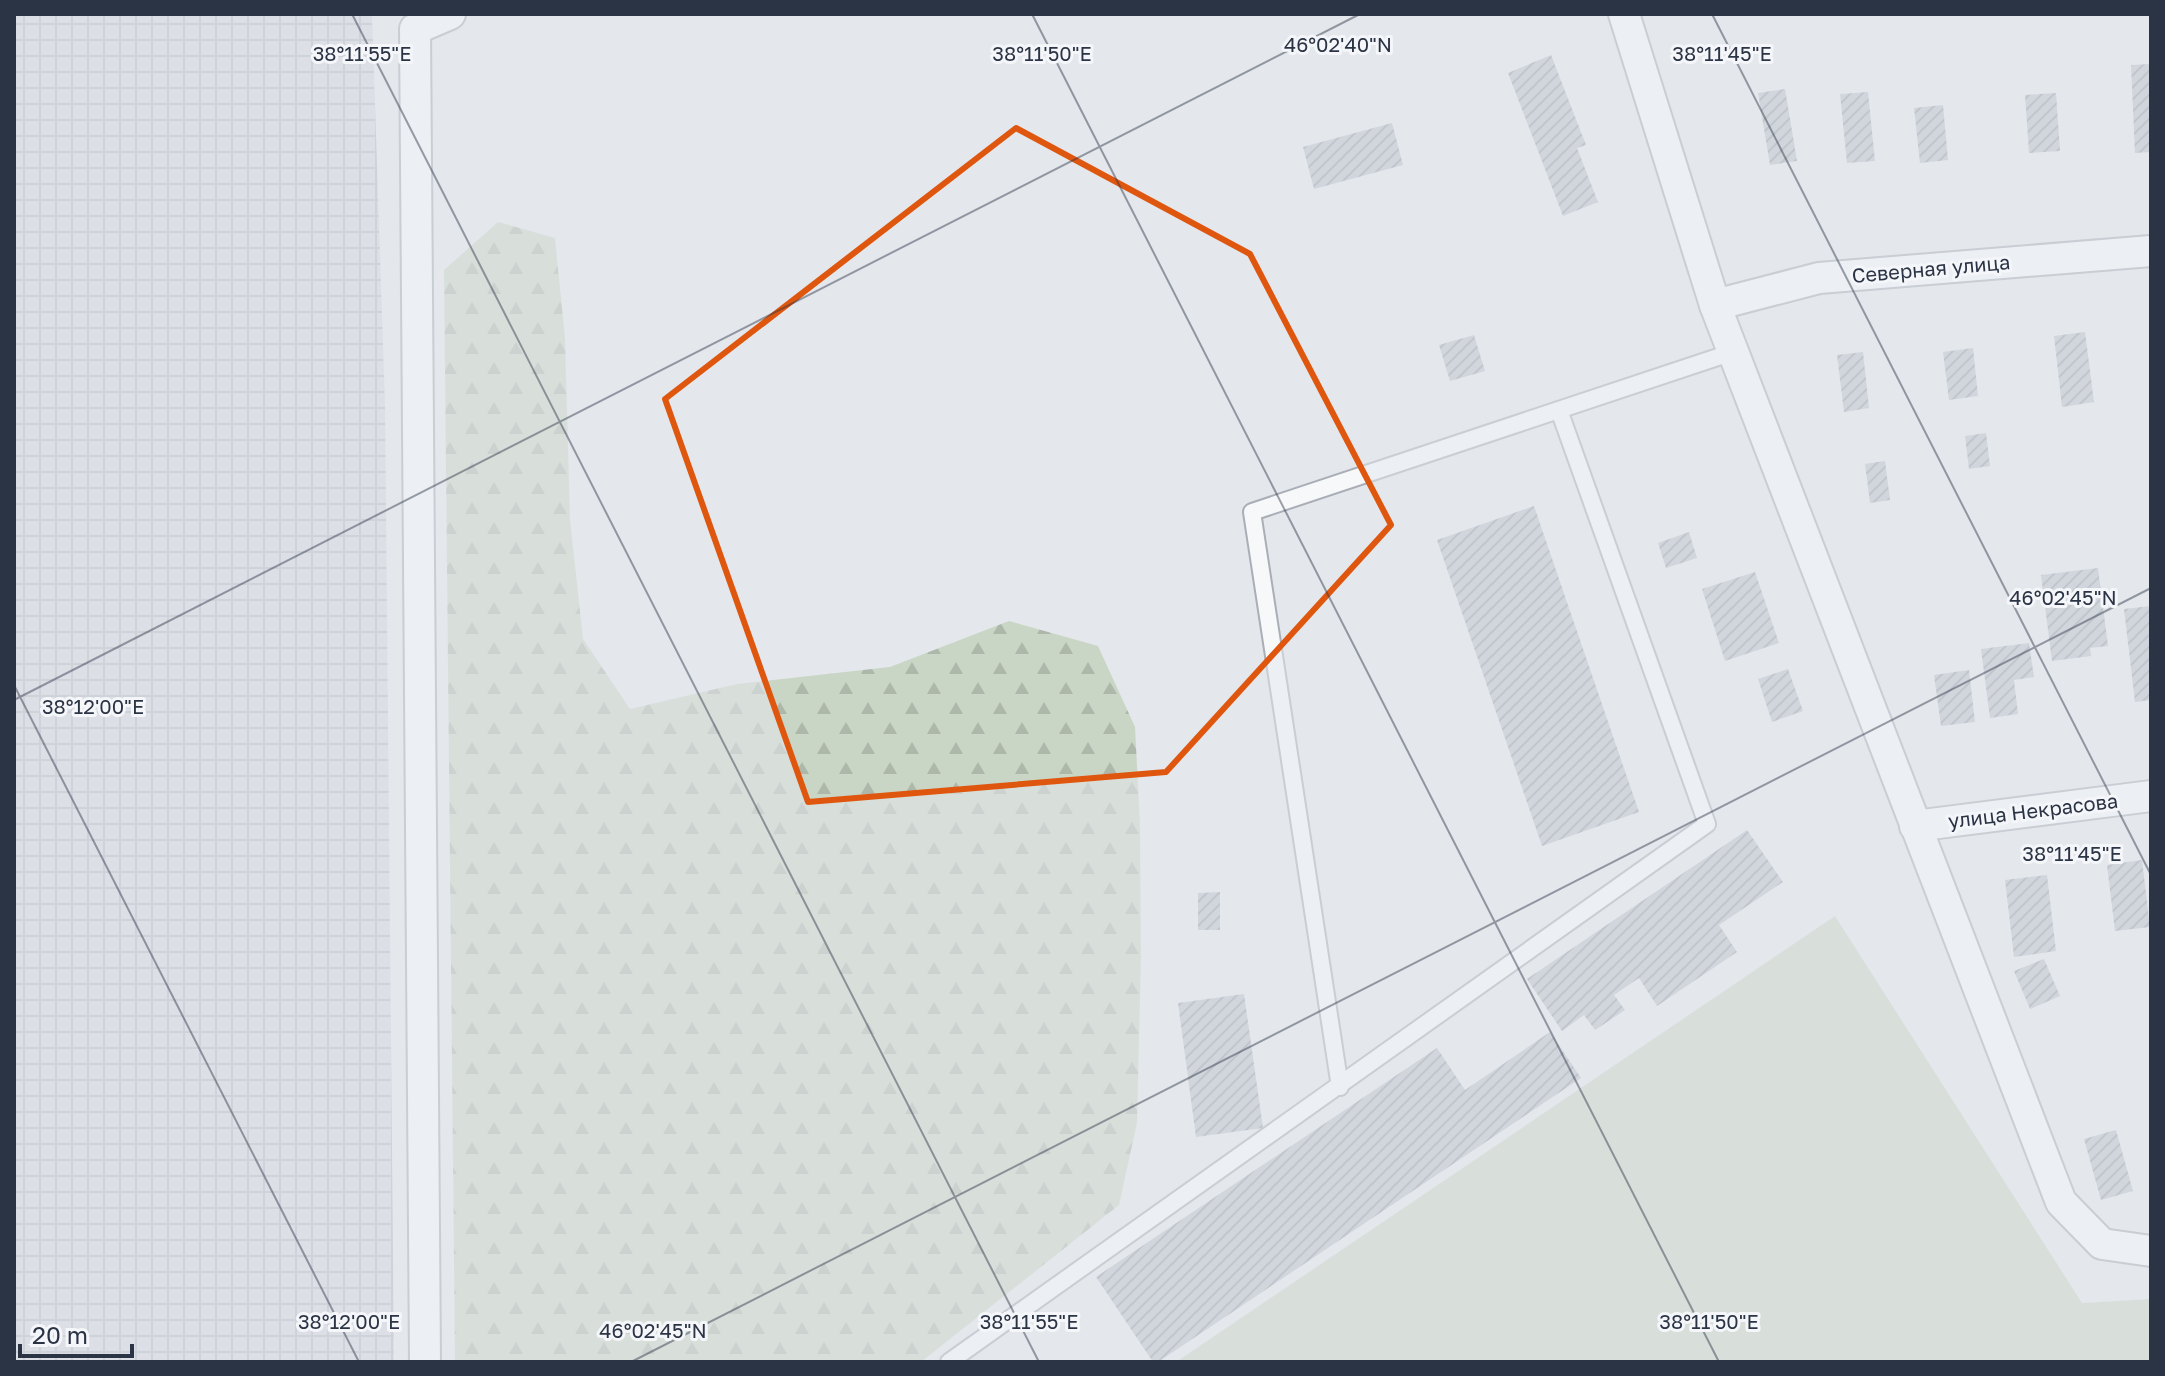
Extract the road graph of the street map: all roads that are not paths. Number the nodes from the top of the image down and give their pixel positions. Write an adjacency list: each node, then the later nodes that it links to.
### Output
1 (450, 14): 3 (street)
2 (1624, 14): 5 (street)
3 (413, 21): 12 (street)
4 (2151, 251): 5 (street, Северная улица)
5 (1715, 305): 6 (street)
6 (1733, 352): 7 (lane); 9 (street)
7 (1559, 410): 10 (lane); 10 (lane)
8 (2151, 796): 9 (street, улица Некрасова)
9 (1915, 826): 11 (street)
10 (1340, 1087): 13 (lane)
11 (2151, 1251)
12 (425, 1362)
13 (949, 1362)

